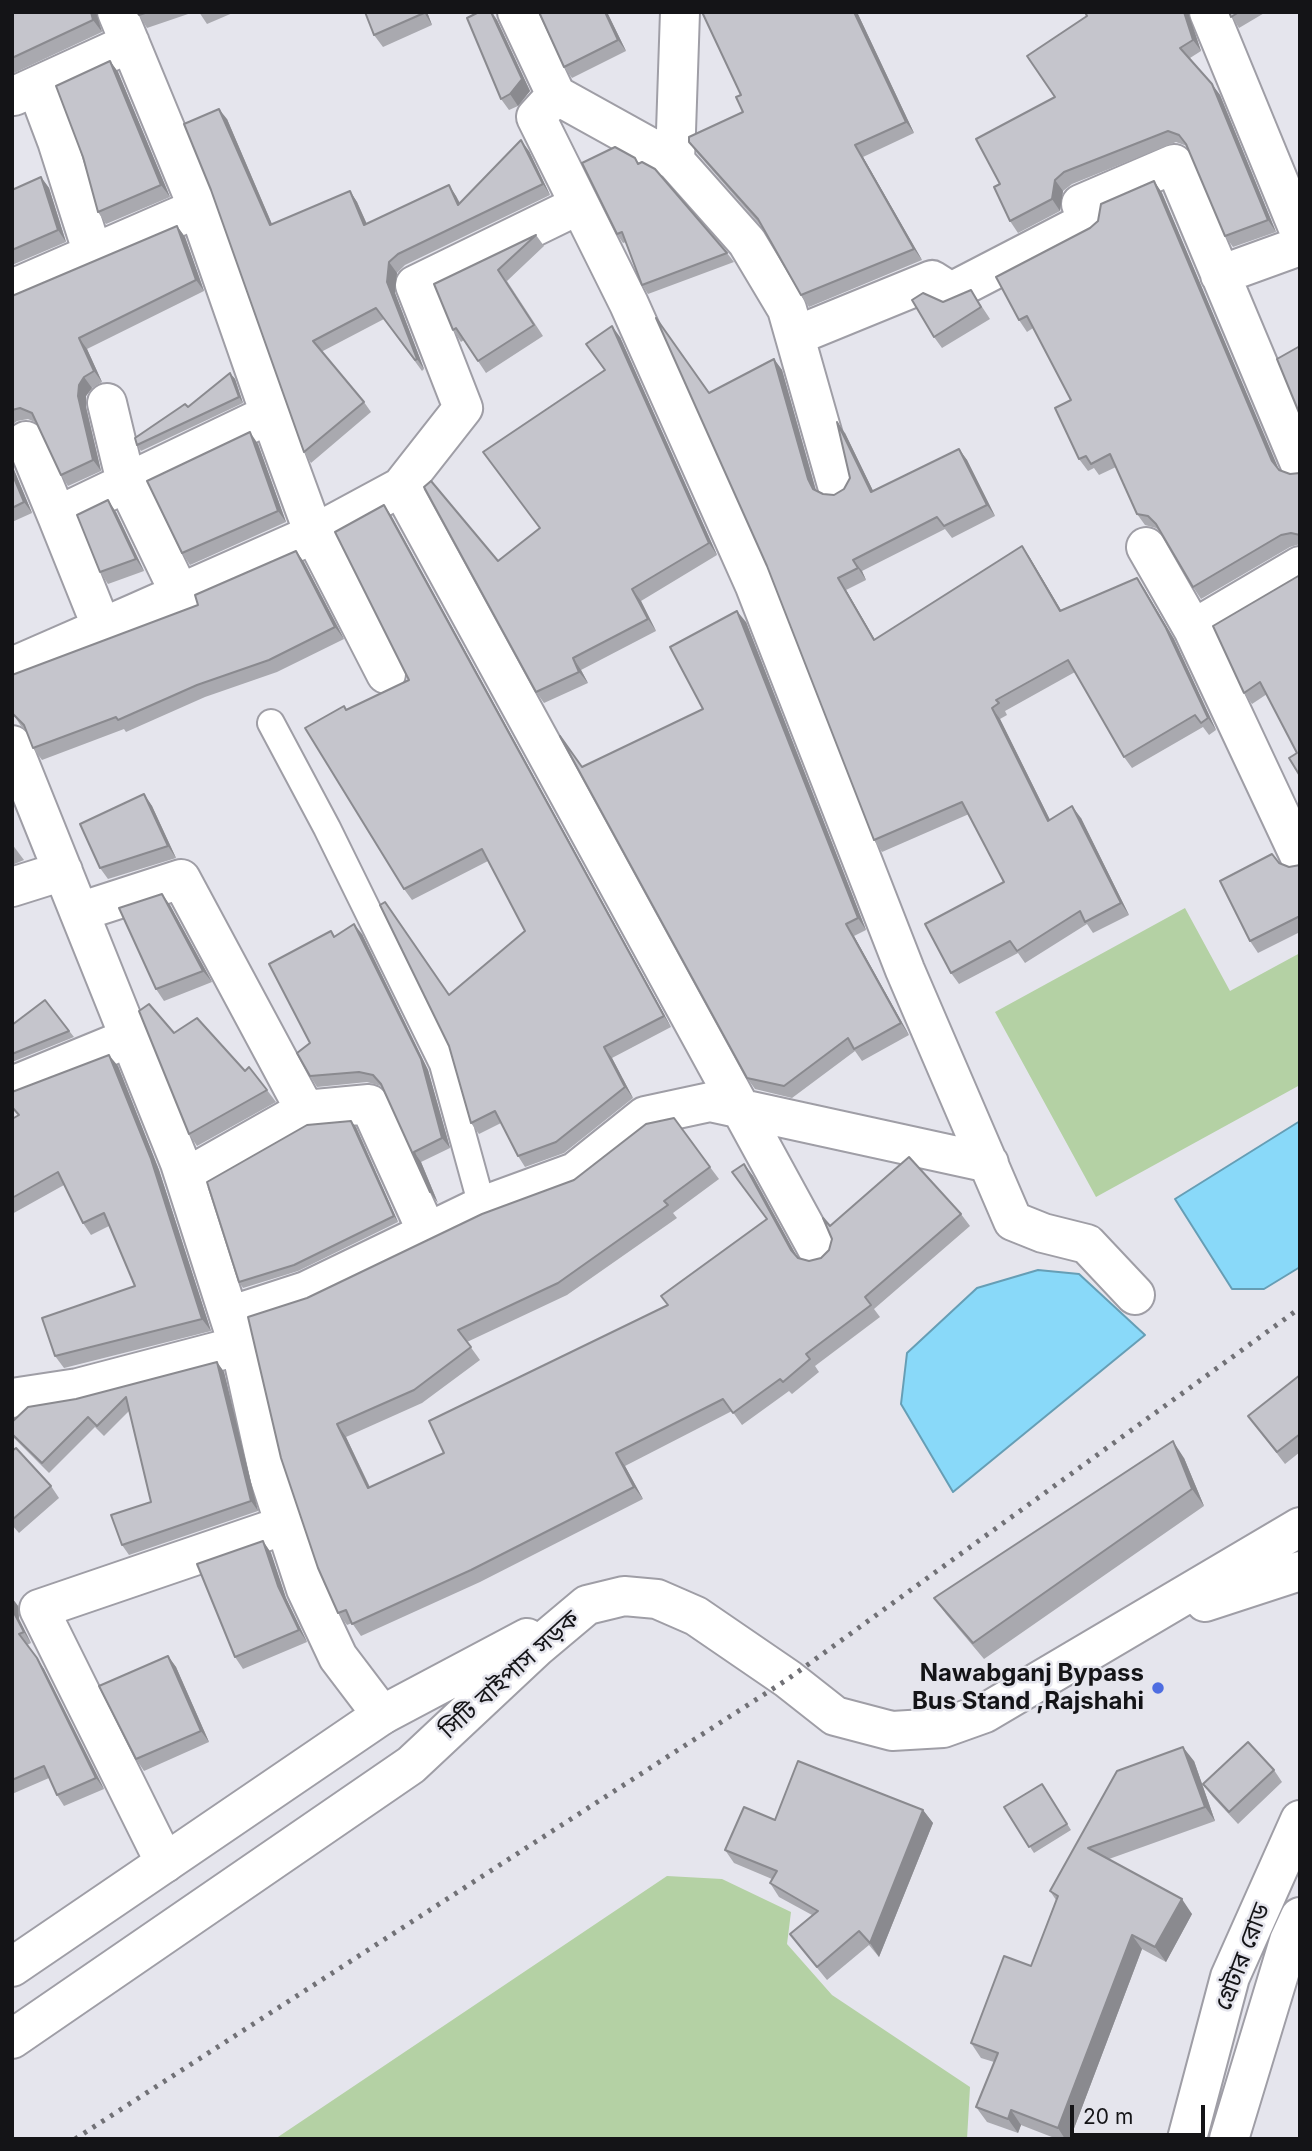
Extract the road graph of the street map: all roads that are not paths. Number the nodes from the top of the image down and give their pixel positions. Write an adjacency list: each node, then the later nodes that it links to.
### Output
1 (517, 12): 6 (main road)
2 (680, 12): 7 (main road)
3 (1209, 12): 10 (main road)
4 (123, 28): 5 (main road); 9 (main road)
5 (24, 92): 12 (main road)
6 (556, 95): 7 (main road); 8 (main road)
7 (675, 161): 15 (main road)
8 (579, 205): 22 (main road); 42 (main road)
9 (198, 208): 12 (main road); 17 (main road)
10 (1300, 233)
11 (1300, 246): 13 (main road)
12 (93, 254): 14 (main road)
13 (1220, 275): 15 (main road); 19 (main road)
14 (12, 289)
15 (795, 336): 21 (main road)
16 (107, 403): 20 (main road)
17 (270, 414): 20 (main road); 24 (main road)
18 (26, 441): 23 (main road)
19 (1300, 464)
20 (126, 482): 23 (main road); 27 (main road)
21 (837, 485)
22 (401, 487): 24 (main road); 40 (main road)
23 (57, 516): 28 (main road)
24 (314, 534): 27 (main road); 31 (main road)
25 (1146, 547): 29 (main road)
26 (1300, 566): 29 (main road)
27 (180, 594): 28 (main road)
28 (102, 628): 30 (main road)
29 (1193, 629): 34 (main road)
30 (12, 667)
31 (386, 674)
32 (271, 723): 44 (lane)
33 (12, 745): 35 (main road)
34 (1300, 857)
35 (63, 871): 36 (main road); 37 (main road)
36 (12, 887)
37 (79, 912): 38 (main road); 41 (main road)
38 (129, 1038): 39 (main road); 43 (main road)
39 (12, 1086)
40 (743, 1109): 42 (main road); 44 (main road); 46 (main road)
41 (305, 1110): 43 (main road); 45 (main road)
42 (989, 1163): 47 (main road)
43 (185, 1178): 48 (main road)
44 (482, 1206): 45 (main road)
45 (427, 1232): 48 (main road)
46 (819, 1252)
47 (1136, 1295)
48 (233, 1331): 49 (main road); 50 (main road)
49 (12, 1398)
50 (285, 1525): 55 (main road); 57 (main road)
51 (1300, 1527): 54 (main road)
52 (1300, 1571): 54 (main road)
53 (587, 1605): 54 (main road, সিটি বাইপাস সড়ক); 55 (main road); 60 (main road, সিটি বাইপাস সড়ক)
54 (1120, 1632)
55 (383, 1714): 57 (main road)
56 (1300, 1820): 61 (main road, গ্রেটার রোড)
57 (165, 1863): 59 (main road)
58 (1300, 1917): 62 (main road, গ্রেটার রোড)
59 (12, 1967)
60 (12, 2039)
61 (1187, 2139)
62 (1229, 2139)

